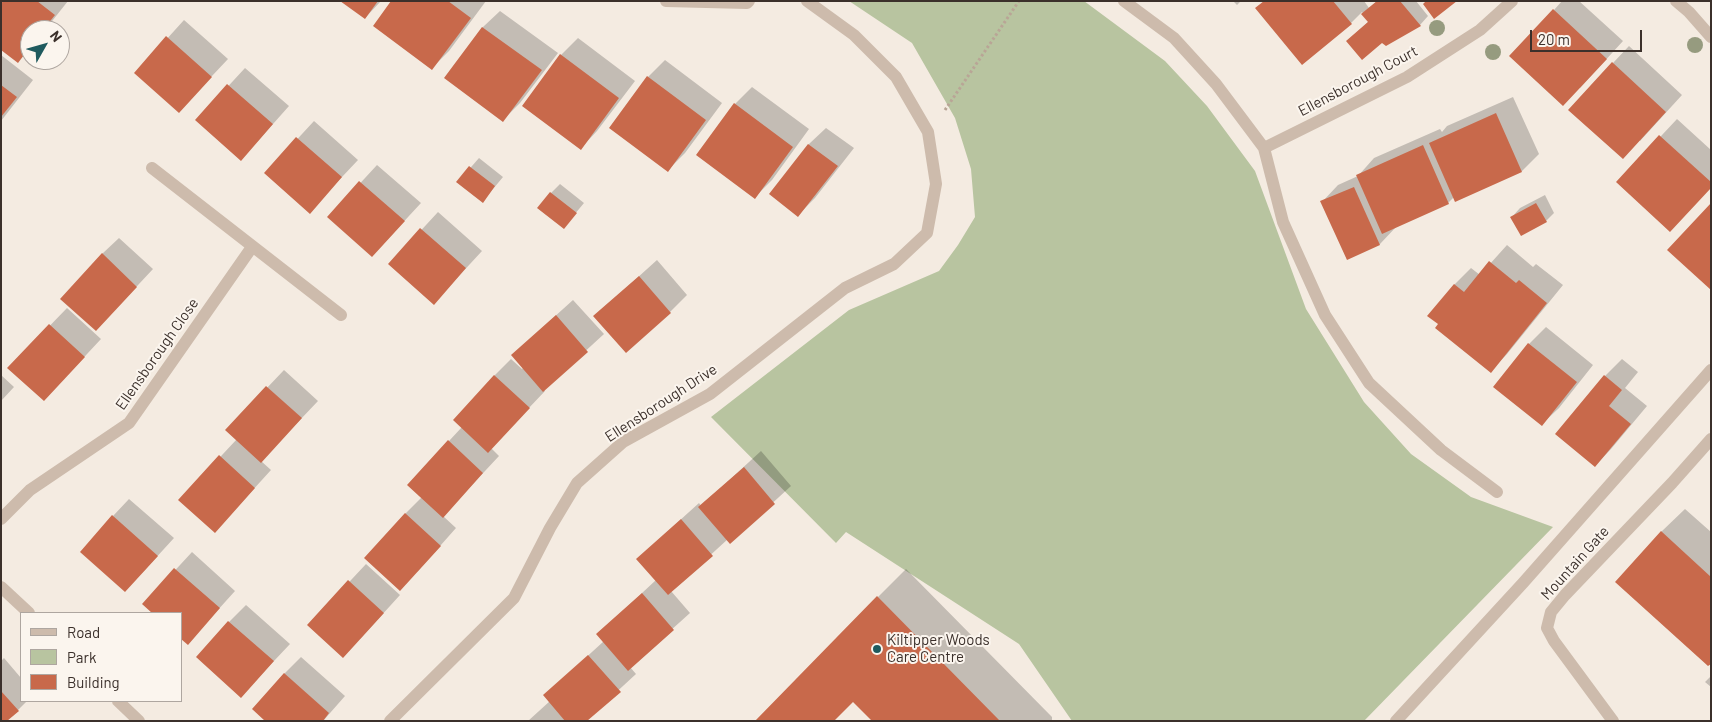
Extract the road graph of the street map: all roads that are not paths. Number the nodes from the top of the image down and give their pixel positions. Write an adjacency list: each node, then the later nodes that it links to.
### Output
1 (666, 1): 2 (street)
2 (749, 1)
3 (807, 1): 20 (street, Ellensborough Drive)
4 (1124, 1): 8 (street)
5 (1512, 1): 8 (street, Ellensborough Court)
6 (1676, 1): 7 (street)
7 (1711, 37)
8 (1264, 148): 14 (street)
9 (152, 168): 10 (street)
10 (252, 247): 11 (street); 15 (street, Ellensborough Close)
11 (340, 315)
12 (1711, 370): 21 (street)
13 (1711, 440): 22 (street, Mountain Gate)
14 (1496, 492)
15 (1, 520)
16 (1, 587): 17 (street)
17 (27, 612)
18 (119, 702): 19 (street)
19 (138, 721)
20 (390, 721)
21 (1396, 721)
22 (1613, 721)

